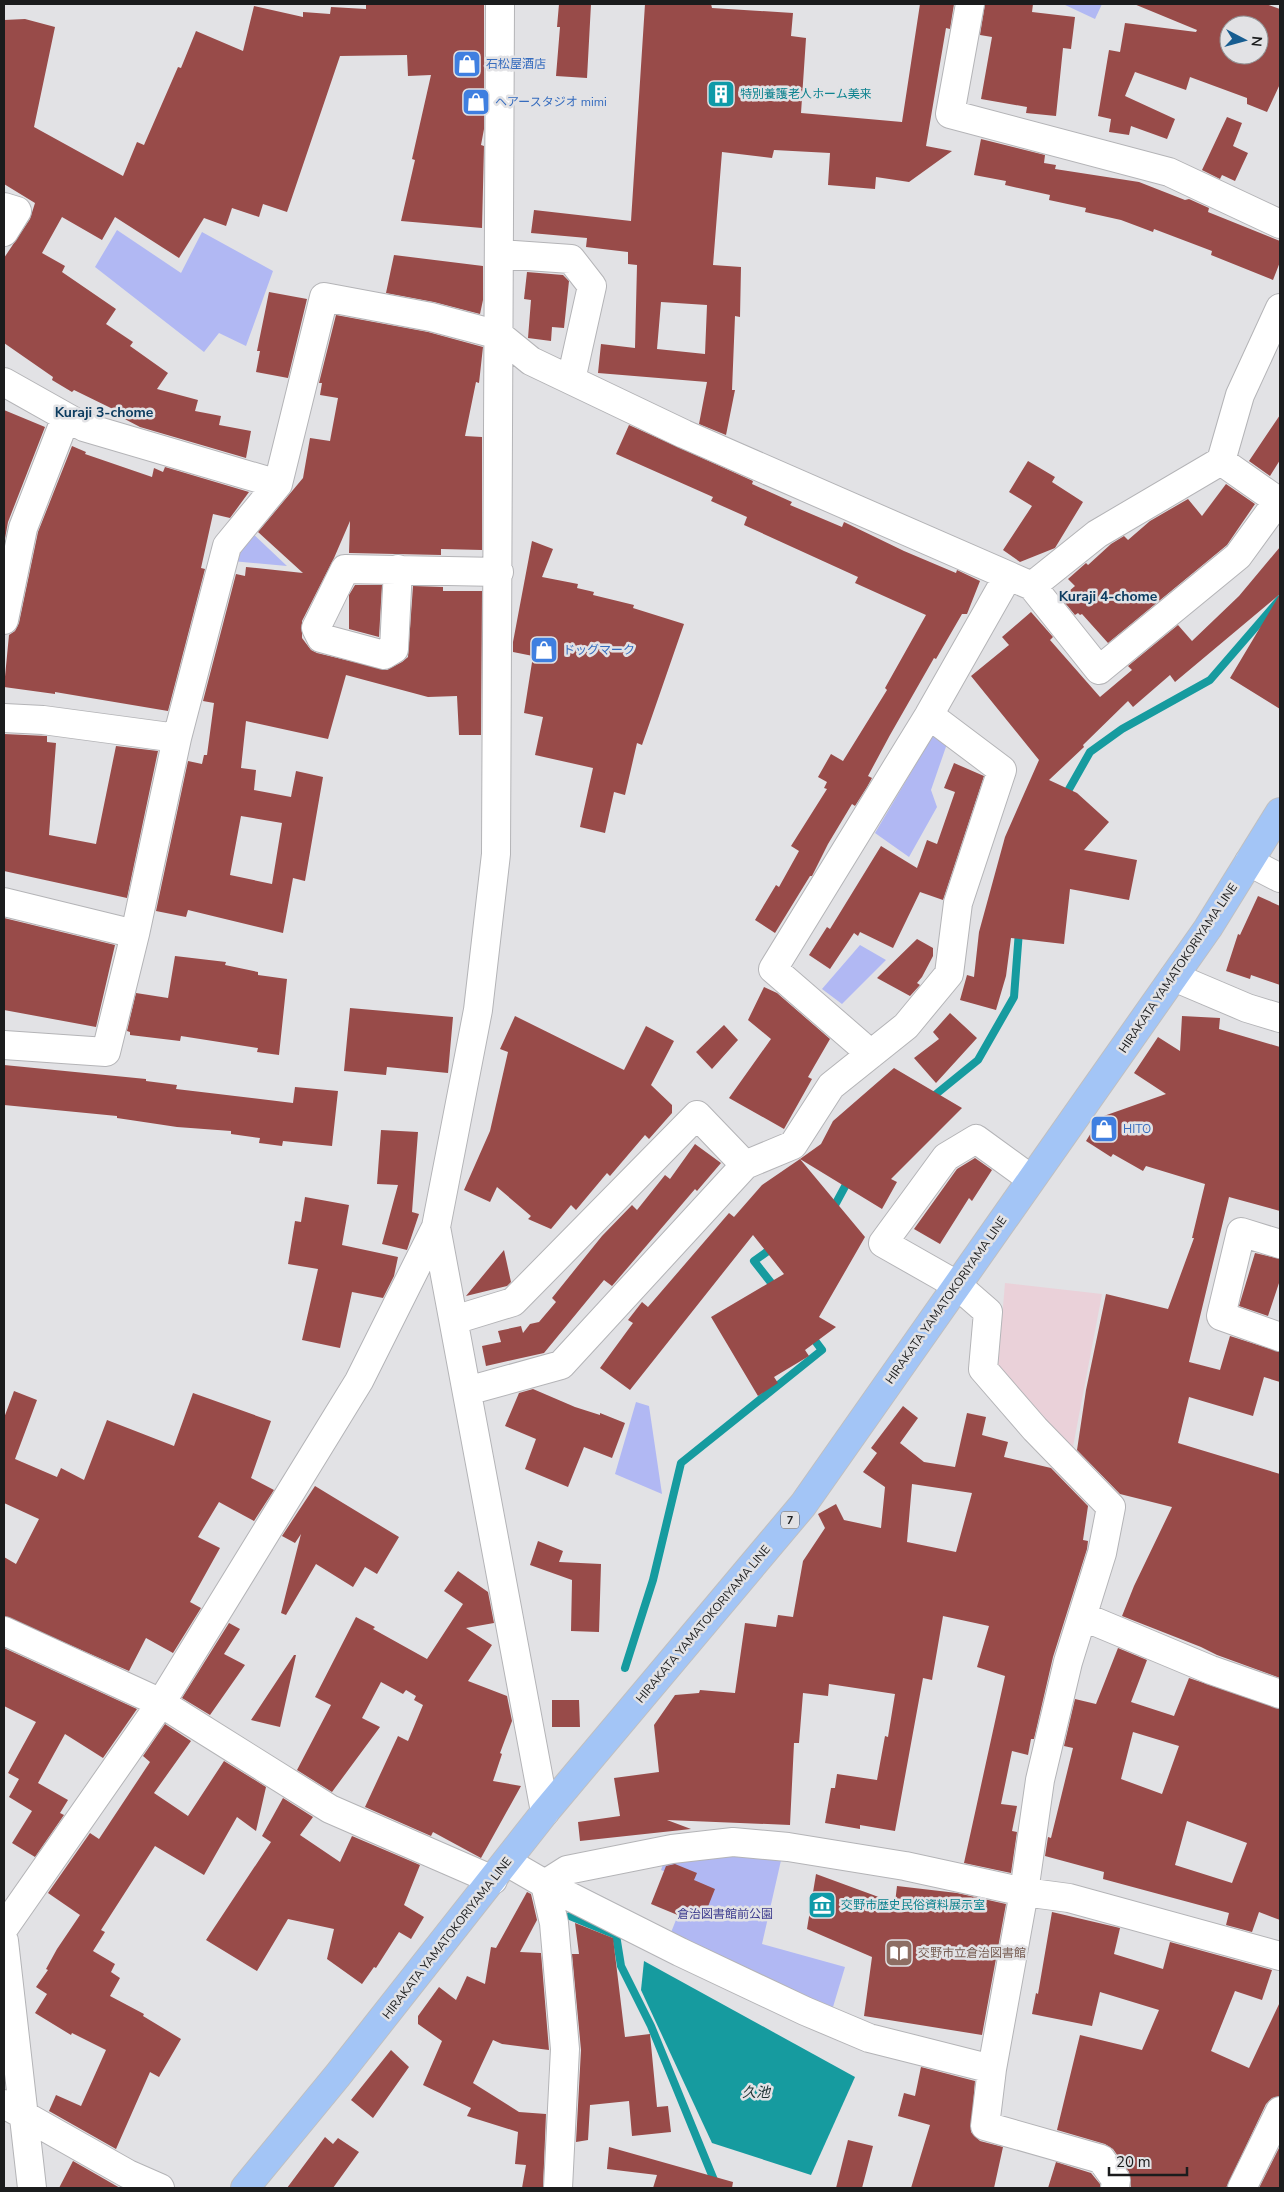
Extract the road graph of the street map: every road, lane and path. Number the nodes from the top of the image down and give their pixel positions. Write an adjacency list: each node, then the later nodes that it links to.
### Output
1 (500, 4): 6 (street)
2 (970, 4): 4 (street)
3 (4, 207): 5 (street)
4 (1280, 224)
5 (4, 232)
6 (499, 254): 8 (street); 9 (street)
7 (1280, 308): 12 (street)
8 (500, 335): 9 (street); 13 (street); 16 (street)
9 (571, 380): 17 (street)
10 (4, 382): 11 (street)
11 (66, 417): 13 (street); 14 (street)
12 (1222, 461): 17 (street); 17 (street)
13 (278, 484): 21 (street)
14 (13, 526): 18 (street)
15 (398, 569): 16 (street)
16 (499, 572): 33 (street)
17 (1020, 581): 19 (street)
18 (4, 620)
19 (929, 714): 30 (street); 30 (street)
20 (4, 718): 21 (street)
21 (177, 738): 26 (street)
22 (1280, 812): 23 (main road, HIRAKATA YAMATOKORIYAMA LINE / 7)
23 (1249, 862): 24 (street); 27 (main road, HIRAKATA YAMATOKORIYAMA LINE / 7)
24 (1280, 878)
25 (4, 902): 26 (street)
26 (135, 934): 29 (street)
27 (1174, 977): 28 (street); 32 (main road, HIRAKATA YAMATOKORIYAMA LINE / 7)
28 (1280, 1018)
29 (4, 1045)
30 (870, 1054): 31 (street)
31 (745, 1165): 36 (street); 38 (street)
32 (1031, 1179): 35 (main road, HIRAKATA YAMATOKORIYAMA LINE / 7); 35 (street)
33 (436, 1228): 36 (street); 42 (street)
34 (1280, 1244): 37 (street)
35 (957, 1285): 39 (street); 43 (main road, HIRAKATA YAMATOKORIYAMA LINE / 7)
36 (454, 1320): 38 (street)
37 (1280, 1337)
38 (467, 1391): 43 (street)
39 (1084, 1617): 41 (street); 46 (street)
40 (4, 1631): 42 (street)
41 (1280, 1694)
42 (161, 1703): 44 (street); 47 (street)
43 (545, 1812): 44 (main road, HIRAKATA YAMATOKORIYAMA LINE / 7)
44 (500, 1871): 45 (street); 55 (main road, HIRAKATA YAMATOKORIYAMA LINE / 7)
45 (545, 1884): 46 (street); 50 (street); 56 (street)
46 (1024, 1892): 49 (street); 50 (street)
47 (4, 1928)
48 (4, 1941): 51 (street)
49 (1280, 1956)
50 (992, 2069): 57 (street)
51 (14, 2111): 53 (street); 54 (street)
52 (1280, 2111): 58 (street)
53 (32, 2188)
54 (160, 2188)
55 (245, 2188)
56 (558, 2188)
57 (1115, 2188)
58 (1242, 2188)

